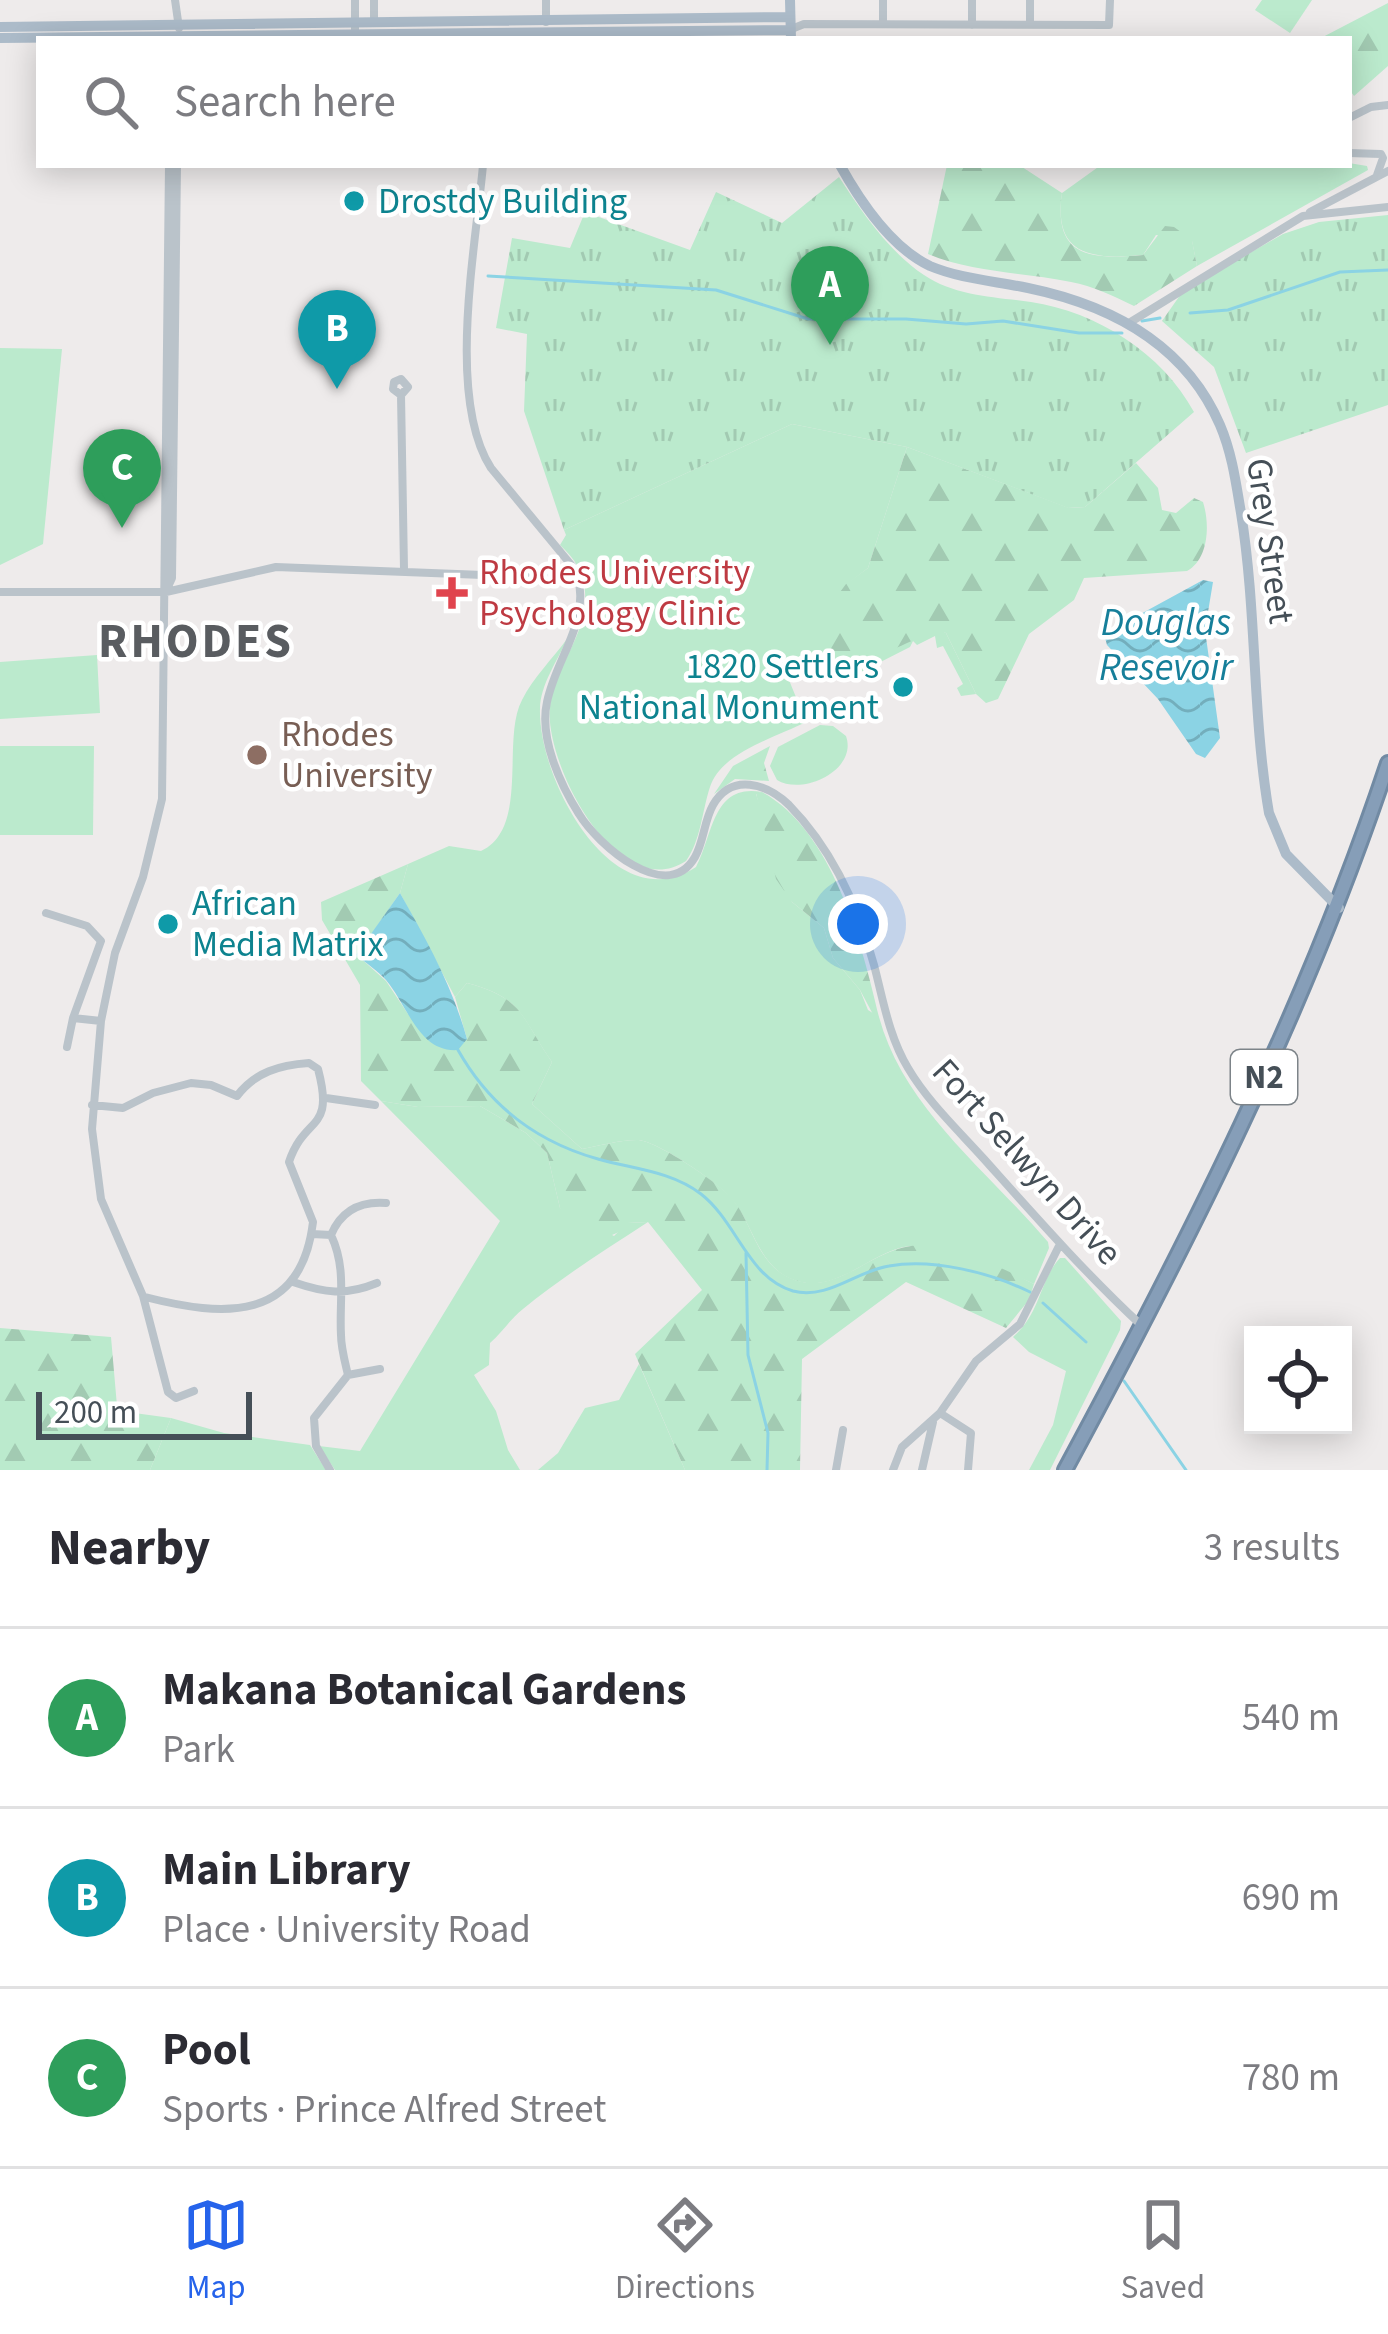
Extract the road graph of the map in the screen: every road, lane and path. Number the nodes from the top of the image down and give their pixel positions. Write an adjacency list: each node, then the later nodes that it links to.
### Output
1 (355, 0): 17 (street)
2 (374, 0): 16 (street)
3 (546, 0): 12 (street)
4 (790, 0): 18 (main road)
5 (883, 0): 11 (street)
6 (972, 0): 13 (street)
7 (1030, 0): 14 (street)
8 (1110, 0): 20 (street)
9 (175, 2): 10 (street)
10 (174, 24): 15 (main road); 17 (main road); 21 (street); 22 (street)
11 (883, 24): 13 (street); 18 (street)
12 (546, 25): 18 (main road); 19 (main road)
13 (972, 25): 14 (street)
14 (1030, 25): 20 (street)
15 (0, 27)
16 (374, 28): 17 (main road); 19 (main road)
17 (355, 29): 23 (main road)
18 (790, 29)
19 (494, 31)
20 (1093, 31)
21 (170, 36)
22 (178, 36)
23 (232, 36)
24 (0, 38): 25 (main road)
25 (36, 38)
26 (1388, 105): 27 (street)
27 (1352, 116)
28 (1352, 154): 33 (street)
29 (173, 168): 41 (street)
30 (483, 168): 39 (street)
31 (842, 168): 36 (main road, Grey Street)
32 (1388, 171): 33 (street)
33 (1376, 176): 35 (street)
34 (1388, 207): 35 (street)
35 (1303, 216): 36 (street)
36 (1129, 323): 43 (main road, Grey Street)
37 (401, 395): 38 (street)
38 (404, 569): 39 (street); 41 (street)
39 (577, 572): 54 (street, Fort Selwyn Drive)
40 (0, 592): 41 (street)
41 (166, 592): 46 (street)
42 (1388, 764): 43 (highway, N2)
43 (1339, 908): 59 (highway, N2)
44 (46, 914): 45 (street)
45 (73, 1018): 46 (street); 47 (street)
46 (101, 1021): 49 (street)
47 (67, 1047)
48 (326, 1098): 49 (street); 50 (street); 52 (street)
49 (92, 1105): 58 (street)
50 (375, 1105)
51 (386, 1203): 53 (street)
52 (312, 1234): 53 (street); 55 (street)
53 (331, 1235): 57 (street)
54 (1060, 1244): 59 (street, Fort Selwyn Drive); 63 (street)
55 (293, 1282): 57 (street); 58 (street)
56 (377, 1283): 57 (street)
57 (344, 1293): 61 (street)
58 (143, 1296): 62 (street)
59 (1143, 1326): 70 (highway, N2)
60 (380, 1369): 61 (street)
61 (348, 1375): 65 (street)
62 (194, 1391)
63 (937, 1417): 67 (street); 68 (street); 69 (street)
64 (843, 1430): 66 (street)
65 (330, 1470)
66 (836, 1470)
67 (893, 1470)
68 (922, 1470)
69 (968, 1470)
70 (1065, 1470)

